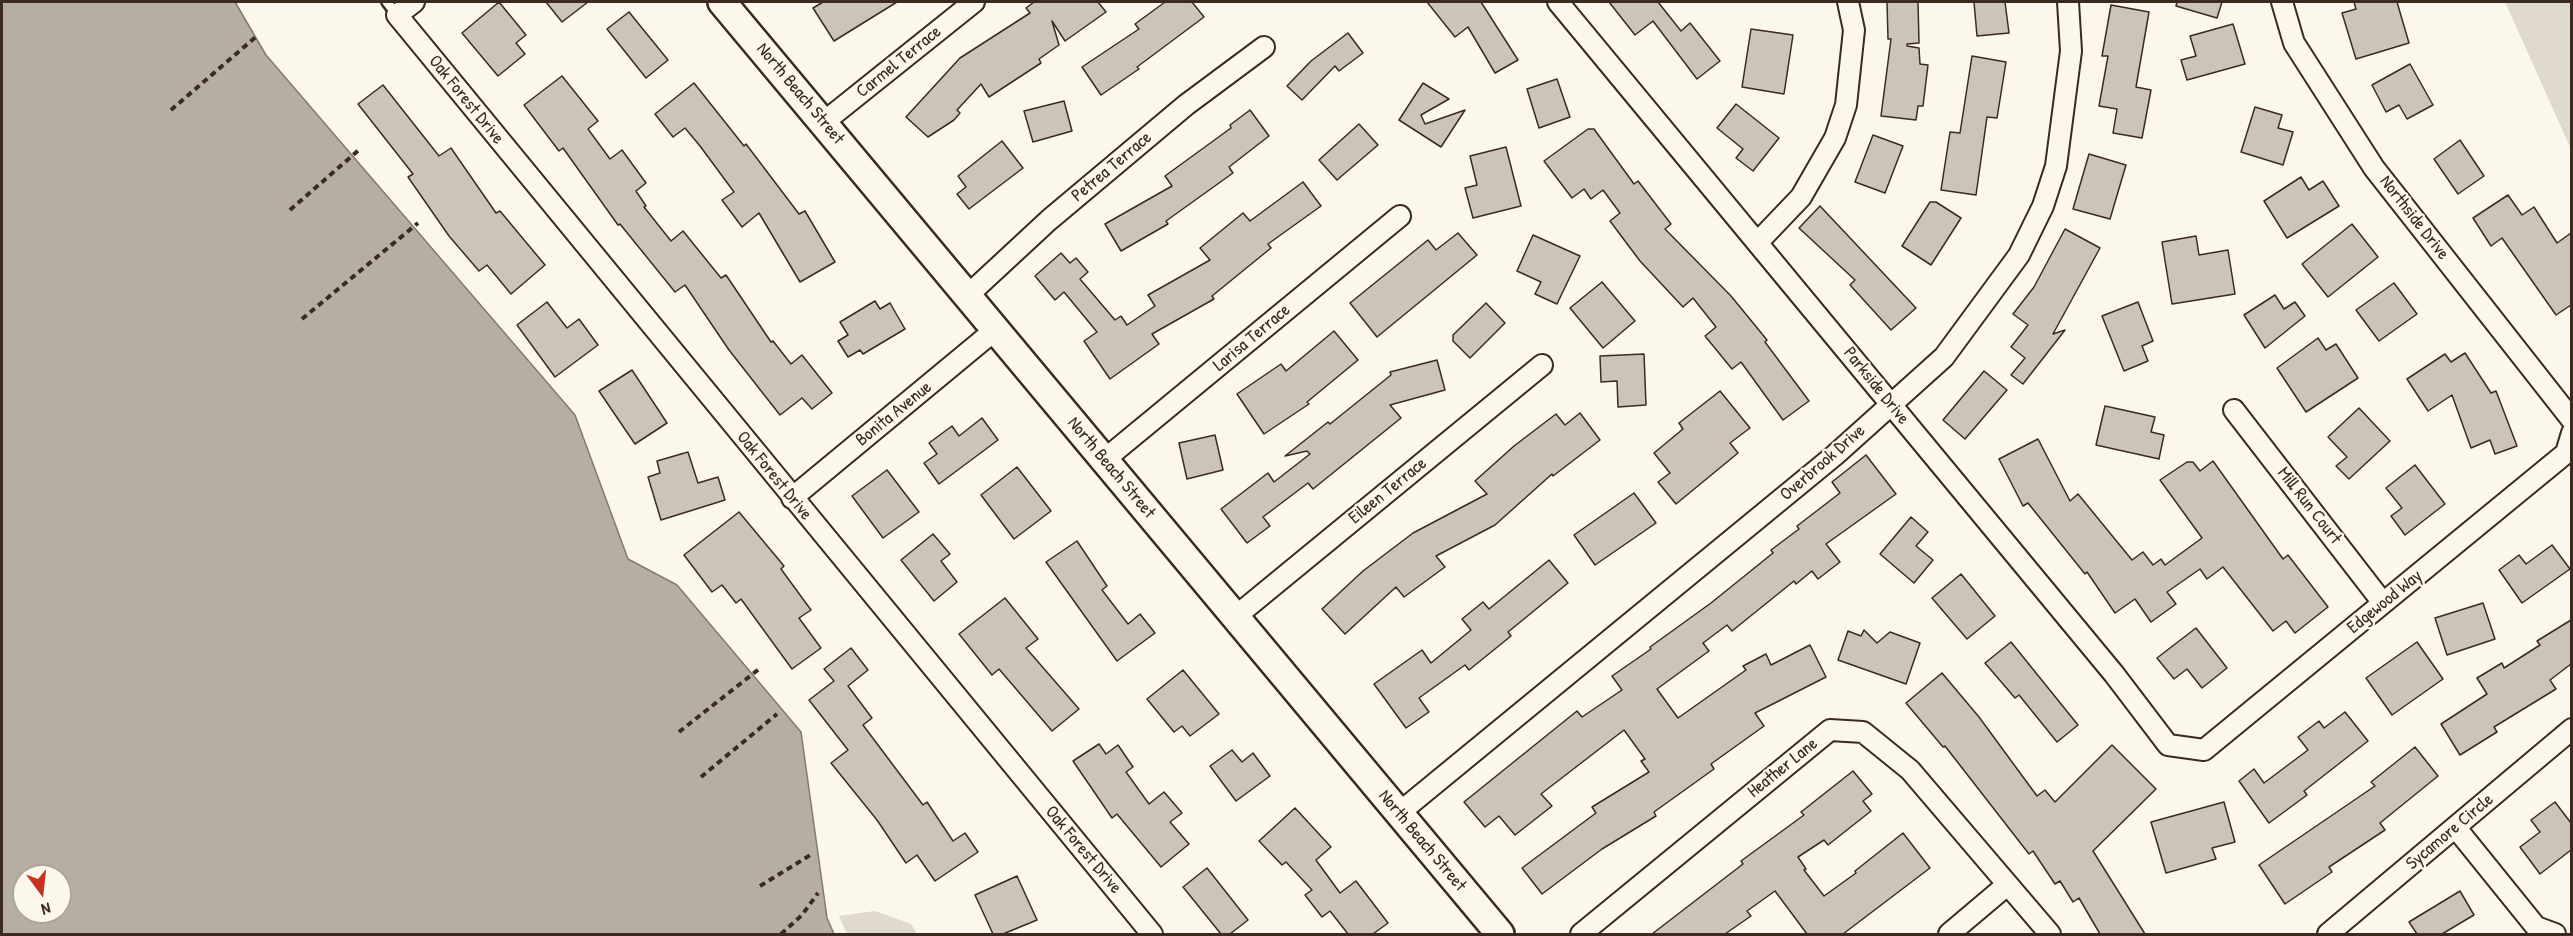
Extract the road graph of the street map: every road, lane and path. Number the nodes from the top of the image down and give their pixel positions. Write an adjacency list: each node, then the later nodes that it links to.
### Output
1 (414, 2): 8 (street)
2 (722, 2): 12 (street, North Beach Street)
3 (974, 2): 12 (street, Carmel Terrace)
4 (1558, 2): 17 (street, Parkside Drive)
5 (1848, 2): 17 (street)
6 (2068, 2): 22 (street, Overbrook Drive)
7 (2282, 2): 24 (street, Northside Drive)
8 (392, 8): 27 (street, Oak Forest Drive)
9 (258, 35): 11 (path)
10 (1264, 47): 18 (street, Petrea Terrace)
11 (171, 110)
12 (824, 122): 18 (street, North Beach Street)
13 (360, 149): 14 (path)
14 (290, 210)
15 (1400, 216): 26 (street, Larisa Terrace)
16 (418, 223): 19 (path)
17 (1758, 243): 22 (street, Parkside Drive)
18 (967, 296): 20 (street, North Beach Street)
19 (302, 319)
20 (996, 330): 26 (street, North Beach Street); 27 (street, Bonita Avenue)
21 (1542, 365): 29 (street, Eileen Terrace)
22 (1891, 404): 34 (street, Parkside Drive); 36 (street, Overbrook Drive)
23 (2234, 410): 28 (street, Mill Run Court)
24 (2571, 420)
25 (2571, 433): 28 (street, Edgewood Way)
26 (1104, 460): 29 (street, North Beach Street)
27 (792, 498): 43 (street, Oak Forest Drive)
28 (2383, 603): 34 (street, Edgewood Way)
29 (1235, 617): 36 (street, North Beach Street)
30 (759, 669): 33 (path)
31 (777, 714): 35 (path)
32 (2571, 729): 37 (street, Sycamore Circle)
33 (679, 732)
34 (2204, 750)
35 (701, 777)
36 (1399, 813): 44 (street, North Beach Street)
37 (2456, 828): 48 (street, Sycamore Circle); 49 (street)
38 (812, 854): 40 (path)
39 (2007, 885): 45 (street, Heather Lane); 46 (street); 47 (street, Heather Lane)
40 (760, 886)
41 (818, 893): 42 (path)
42 (781, 934)
43 (1152, 934)
44 (1500, 934)
45 (1581, 934)
46 (1949, 934)
47 (2050, 934)
48 (2328, 934)
49 (2555, 934)

